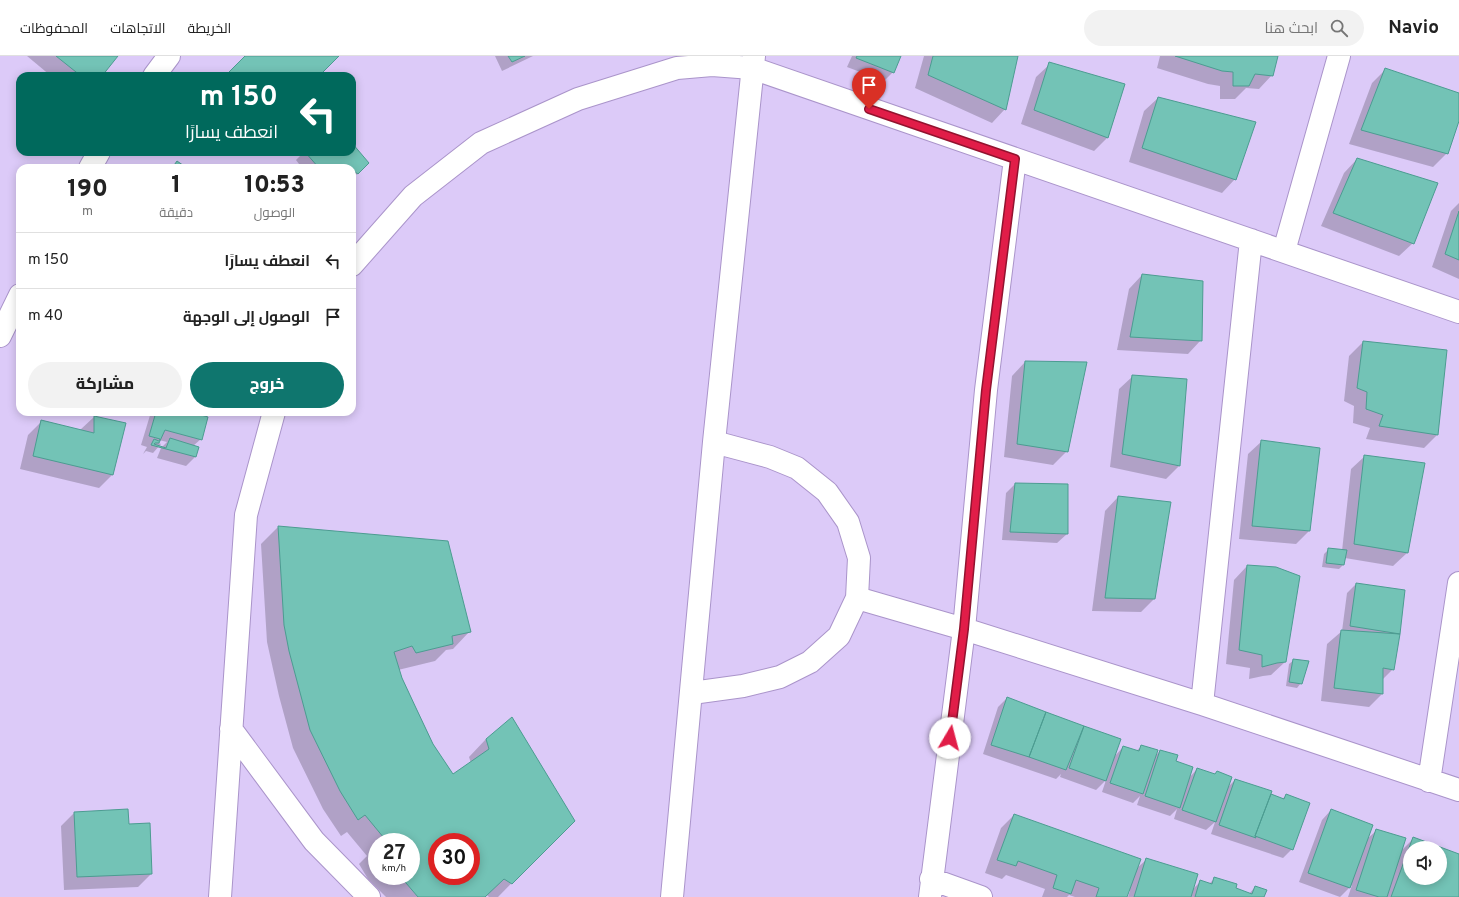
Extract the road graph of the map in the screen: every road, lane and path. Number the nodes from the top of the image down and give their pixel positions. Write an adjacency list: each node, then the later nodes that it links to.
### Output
1 (169, 56): 4 (street)
2 (1338, 56): 7 (street)
3 (753, 62): 5 (street); 8 (street); 13 (street)
4 (157, 72)
5 (1015, 159): 6 (street); 16 (street)
6 (1251, 240): 7 (street); 18 (street)
7 (1284, 251): 10 (street)
8 (356, 260)
9 (16, 304): 11 (street)
10 (1459, 312)
11 (0, 336)
12 (272, 416): 19 (street)
13 (714, 442): 15 (street); 17 (street)
14 (1459, 583): 20 (street)
15 (857, 598): 16 (street); 17 (street)
16 (964, 629): 18 (street); 22 (street)
17 (692, 693): 25 (street)
18 (1202, 704): 20 (street)
19 (231, 729): 23 (street); 24 (street)
20 (1429, 781): 21 (street)
21 (1459, 790)
22 (930, 888): 26 (street)
23 (220, 897)
24 (369, 897)
25 (672, 897)
26 (981, 897)

